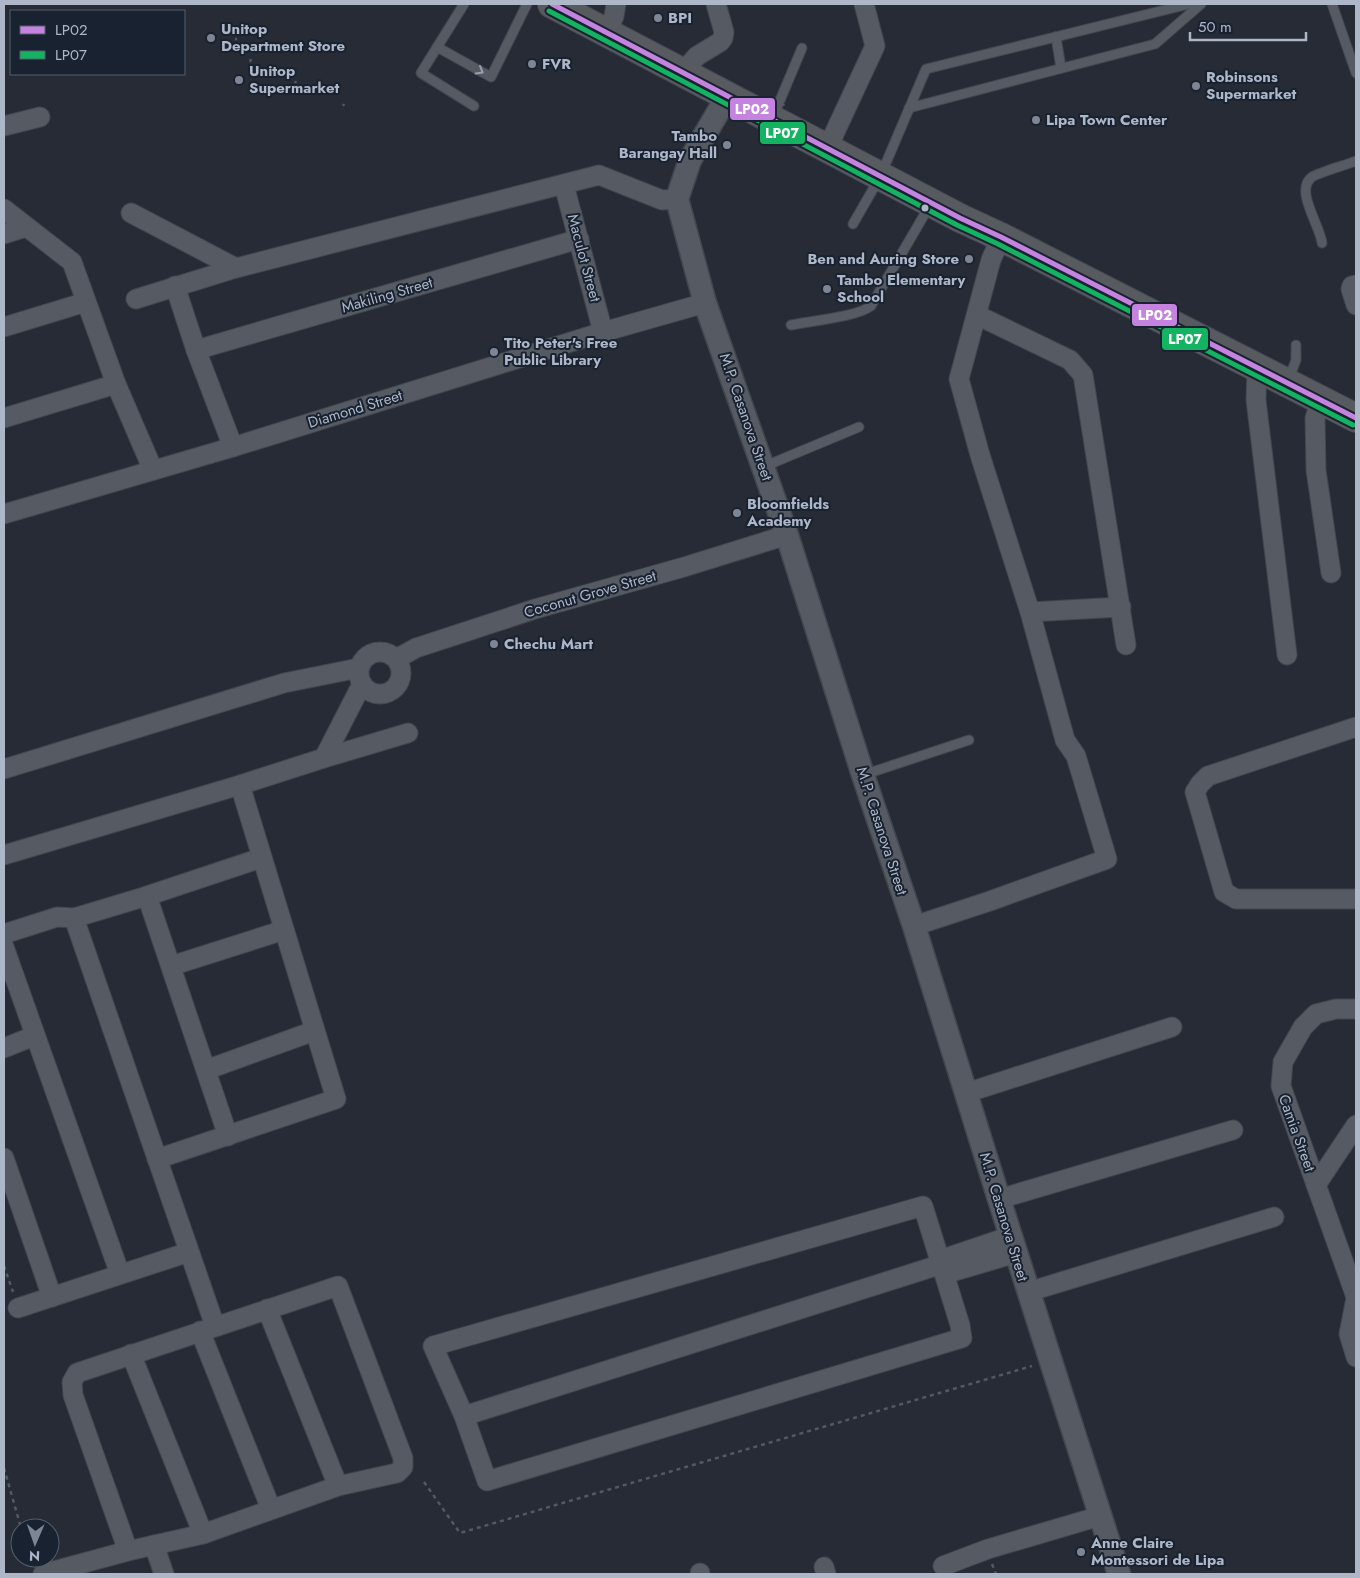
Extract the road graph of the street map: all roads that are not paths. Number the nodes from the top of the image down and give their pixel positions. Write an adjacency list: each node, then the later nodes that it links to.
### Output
1 (464, 4): 12 (lane)
2 (527, 4): 12 (lane, one-way to 2)
3 (552, 4): 10 (highway)
4 (616, 4): 10 (street)
5 (716, 4): 15 (street)
6 (864, 4): 23 (street)
7 (1189, 4): 11 (lane)
8 (1201, 4): 14 (lane)
9 (1332, 4): 16 (lane)
10 (607, 33): 15 (highway)
11 (1056, 37): 14 (lane); 19 (lane)
12 (438, 47): 18 (lane)
13 (802, 48): 21 (lane)
14 (1061, 68): 19 (lane)
15 (683, 72): 17 (highway)
16 (1356, 73)
17 (728, 95): 21 (highway); 27 (street)
18 (474, 106)
19 (909, 108): 25 (lane)
20 (40, 116): 22 (street)
21 (774, 122): 23 (highway)
22 (4, 126)
23 (827, 149): 25 (highway)
24 (1356, 161): 36 (lane)
25 (880, 177): 28 (highway); 31 (lane)
26 (564, 185): 27 (street); 35 (street, Maculot Street); 37 (street)
27 (676, 199): 42 (street, M.P. Casanova Street)
28 (931, 203): 34 (highway); 45 (lane)
29 (4, 209): 32 (street)
30 (131, 213): 37 (street)
31 (853, 224)
32 (26, 227): 33 (street); 41 (street)
33 (4, 234)
34 (1001, 237): 44 (street); 50 (highway)
35 (579, 239): 47 (street, Maculot Street); 49 (street, Makiling Street)
36 (1322, 243)
37 (236, 268): 39 (street)
38 (1356, 285): 43 (street)
39 (175, 286): 40 (street); 49 (street)
40 (136, 299)
41 (86, 302): 46 (street); 51 (street)
42 (705, 303): 47 (street, Diamond Street); 58 (street, M.P. Casanova Street)
43 (1356, 305)
44 (977, 315): 63 (street); 64 (street)
45 (791, 325)
46 (4, 327)
47 (603, 332): 57 (street, Diamond Street)
48 (1296, 345): 52 (lane)
49 (196, 350): 57 (street)
50 (1258, 369): 52 (highway); 66 (street)
51 (116, 384): 54 (street); 59 (street)
52 (1287, 384): 53 (highway)
53 (1320, 400): 55 (highway); 62 (street)
54 (4, 418)
55 (1356, 418)
56 (859, 427): 58 (lane)
57 (234, 447): 59 (street, Diamond Street)
58 (763, 467): 61 (street, M.P. Casanova Street)
59 (153, 470): 60 (street, Diamond Street)
60 (4, 514)
61 (787, 535): 67 (street, Coconut Grove Street); 74 (street, M.P. Casanova Street)
62 (1331, 573)
63 (1121, 607): 64 (street); 65 (street)
64 (1030, 612): 81 (street)
65 (1126, 645)
66 (1287, 655)
67 (396, 660): 68 (street); 68 (street)
68 (361, 676): 72 (street); 73 (street)
69 (1356, 726): 79 (street)
70 (408, 733): 72 (street)
71 (969, 740): 74 (lane)
72 (324, 758): 75 (street)
73 (4, 768)
74 (863, 775): 81 (street, M.P. Casanova Street)
75 (240, 785): 76 (street); 77 (street)
76 (4, 855)
77 (262, 858): 78 (street); 82 (street)
78 (147, 896): 80 (street); 85 (street)
79 (1356, 899)
80 (74, 918): 83 (street); 97 (street)
81 (914, 926): 92 (street, M.P. Casanova Street)
82 (284, 930): 85 (street); 88 (street)
83 (4, 934)
84 (4, 948): 89 (street)
85 (171, 966): 91 (street)
86 (1356, 1009): 98 (street, Camia Street)
87 (1172, 1027): 92 (street)
88 (314, 1031): 91 (street); 95 (street)
89 (34, 1036): 90 (street); 104 (street)
90 (4, 1048)
91 (206, 1070): 95 (street)
92 (966, 1093): 99 (street, M.P. Casanova Street)
93 (1356, 1125): 98 (street)
94 (1233, 1130): 99 (street)
95 (228, 1136): 97 (street)
96 (4, 1158): 106 (street)
97 (158, 1159): 102 (street)
98 (1316, 1185): 107 (street, Camia Street)
99 (998, 1200): 101 (street, M.P. Casanova Street)
100 (1274, 1217): 105 (street)
101 (1013, 1245): 103 (street); 105 (street, M.P. Casanova Street)
102 (189, 1252): 104 (street); 110 (street)
103 (942, 1266): 113 (street); 113 (street); 113 (street)
104 (120, 1274): 106 (street)
105 (1028, 1292): 116 (street, M.P. Casanova Street)
106 (52, 1297): 108 (street)
107 (1356, 1297): 112 (street)
108 (18, 1308)
109 (267, 1309): 110 (street); 114 (street); 114 (street)
110 (207, 1329): 111 (street); 115 (street)
111 (131, 1354): 117 (street); 119 (street)
112 (1356, 1358)
113 (464, 1416)
114 (338, 1486): 115 (street)
115 (271, 1509): 117 (street)
116 (1100, 1516): 120 (street); 123 (street, M.P. Casanova Street)
117 (202, 1534): 118 (street)
118 (154, 1545): 119 (street); 122 (street)
119 (128, 1551): 121 (street)
120 (943, 1566)
121 (43, 1574)
122 (164, 1574)
123 (1119, 1574)

